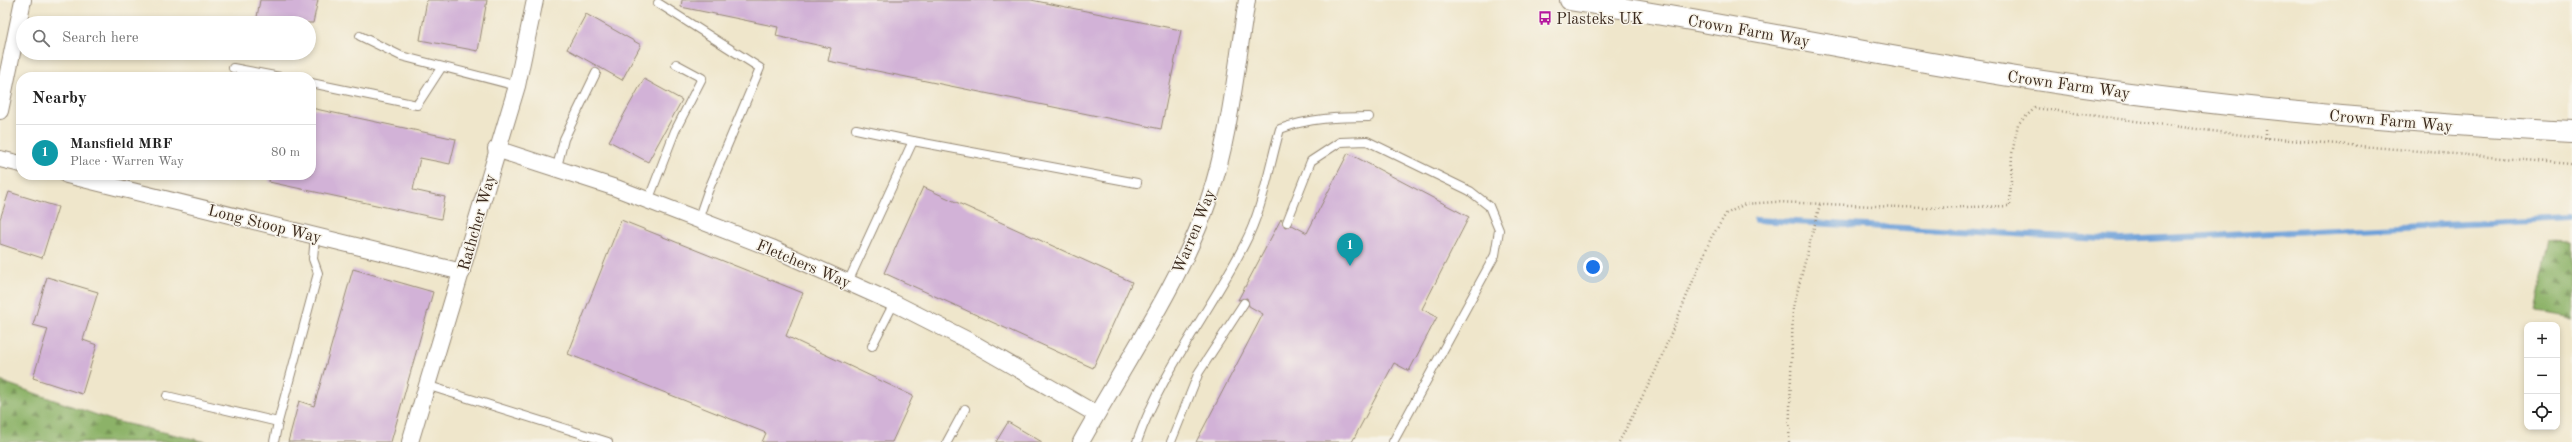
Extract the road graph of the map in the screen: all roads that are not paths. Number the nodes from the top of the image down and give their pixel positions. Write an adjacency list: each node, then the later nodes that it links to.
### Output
1 (23, 0): 7 (street)
2 (535, 0): 16 (street, Rathcher Way)
3 (1247, 0): 40 (street, Warren Way)
4 (1570, 0): 6 (street, Crown Farm Way)
5 (658, 3): 29 (lane)
6 (1609, 3): 20 (street, Crown Farm Way)
7 (20, 16)
8 (16, 34): 17 (street)
9 (360, 36): 12 (lane)
10 (676, 64): 28 (lane)
11 (233, 68): 13 (lane)
12 (441, 68): 15 (lane); 16 (lane)
13 (254, 72)
14 (596, 73): 25 (lane)
15 (316, 84)
16 (517, 86): 22 (street, Rathcher Way)
17 (0, 111)
18 (1369, 117): 47 (lane)
19 (856, 129): 21 (lane)
20 (2572, 132)
21 (913, 141): 27 (lane); 33 (lane)
22 (496, 149): 25 (street, Fletchers Way); 32 (street, Rathcher Way)
23 (0, 159): 24 (street)
24 (16, 163)
25 (556, 171): 28 (street, Fletchers Way)
26 (88, 180): 31 (street, Long Stoop Way)
27 (1137, 183)
28 (648, 201): 29 (street, Fletchers Way)
29 (698, 220): 33 (street, Fletchers Way)
30 (1287, 222): 49 (lane)
31 (315, 235): 32 (street, Long Stoop Way); 41 (lane)
32 (462, 272): 37 (street, Rathcher Way)
33 (848, 282): 34 (street, Fletchers Way)
34 (894, 303): 36 (lane); 40 (street, Fletchers Way)
35 (1244, 303): 48 (lane)
36 (872, 346)
37 (426, 385): 43 (street, Rathcher Way); 44 (lane)
38 (167, 396): 41 (lane)
39 (965, 409): 45 (lane)
40 (1096, 414): 46 (street, Warren Way)
41 (278, 422): 42 (lane)
42 (274, 442)
43 (410, 442)
44 (608, 442)
45 (947, 442)
46 (1081, 442)
47 (1137, 442)
48 (1171, 442)
49 (1392, 442)

